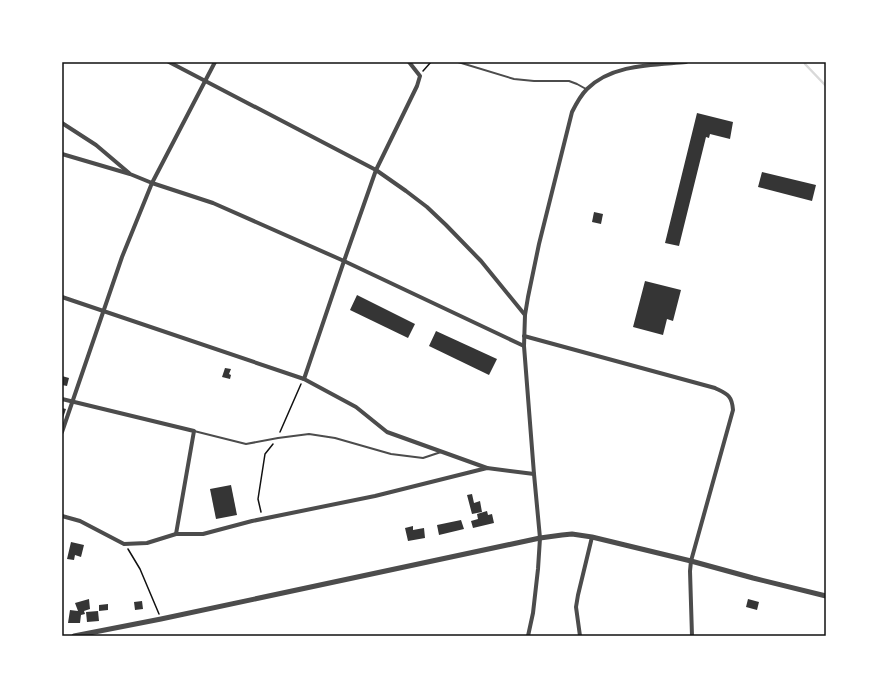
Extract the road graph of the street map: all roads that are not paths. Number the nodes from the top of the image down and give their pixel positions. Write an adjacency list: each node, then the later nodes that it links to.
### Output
1 (169, 62): 6 (street)
2 (215, 62): 6 (street)
3 (409, 62): 10 (street)
4 (458, 62): 7 (lane)
5 (686, 62): 7 (street)
6 (206, 81): 10 (street); 12 (street)
7 (587, 89): 16 (street)
8 (62, 123): 11 (street)
9 (62, 154): 11 (street)
10 (376, 170): 13 (street); 16 (street)
11 (130, 174): 12 (street)
12 (152, 183): 13 (street); 15 (street)
13 (344, 260): 18 (street); 19 (street)
14 (62, 298): 15 (street)
15 (103, 311): 19 (street); 21 (street)
16 (525, 316): 17 (street)
17 (524, 336): 18 (street); 31 (street)
18 (524, 346): 26 (street)
19 (304, 379): 24 (street)
20 (62, 399): 21 (street)
21 (72, 401): 22 (street); 23 (street)
22 (194, 431): 24 (lane); 28 (street)
23 (62, 432)
24 (442, 452): 25 (street)
25 (488, 468): 26 (street); 28 (street)
26 (534, 474): 29 (street)
27 (62, 516): 28 (street)
28 (176, 534)
29 (540, 538): 30 (street); 33 (street); 35 (street)
30 (592, 538): 31 (street); 36 (street)
31 (691, 561): 32 (street); 37 (street)
32 (826, 596)
33 (91, 634): 34 (street)
34 (74, 636)
35 (528, 636)
36 (580, 636)
37 (692, 636)

